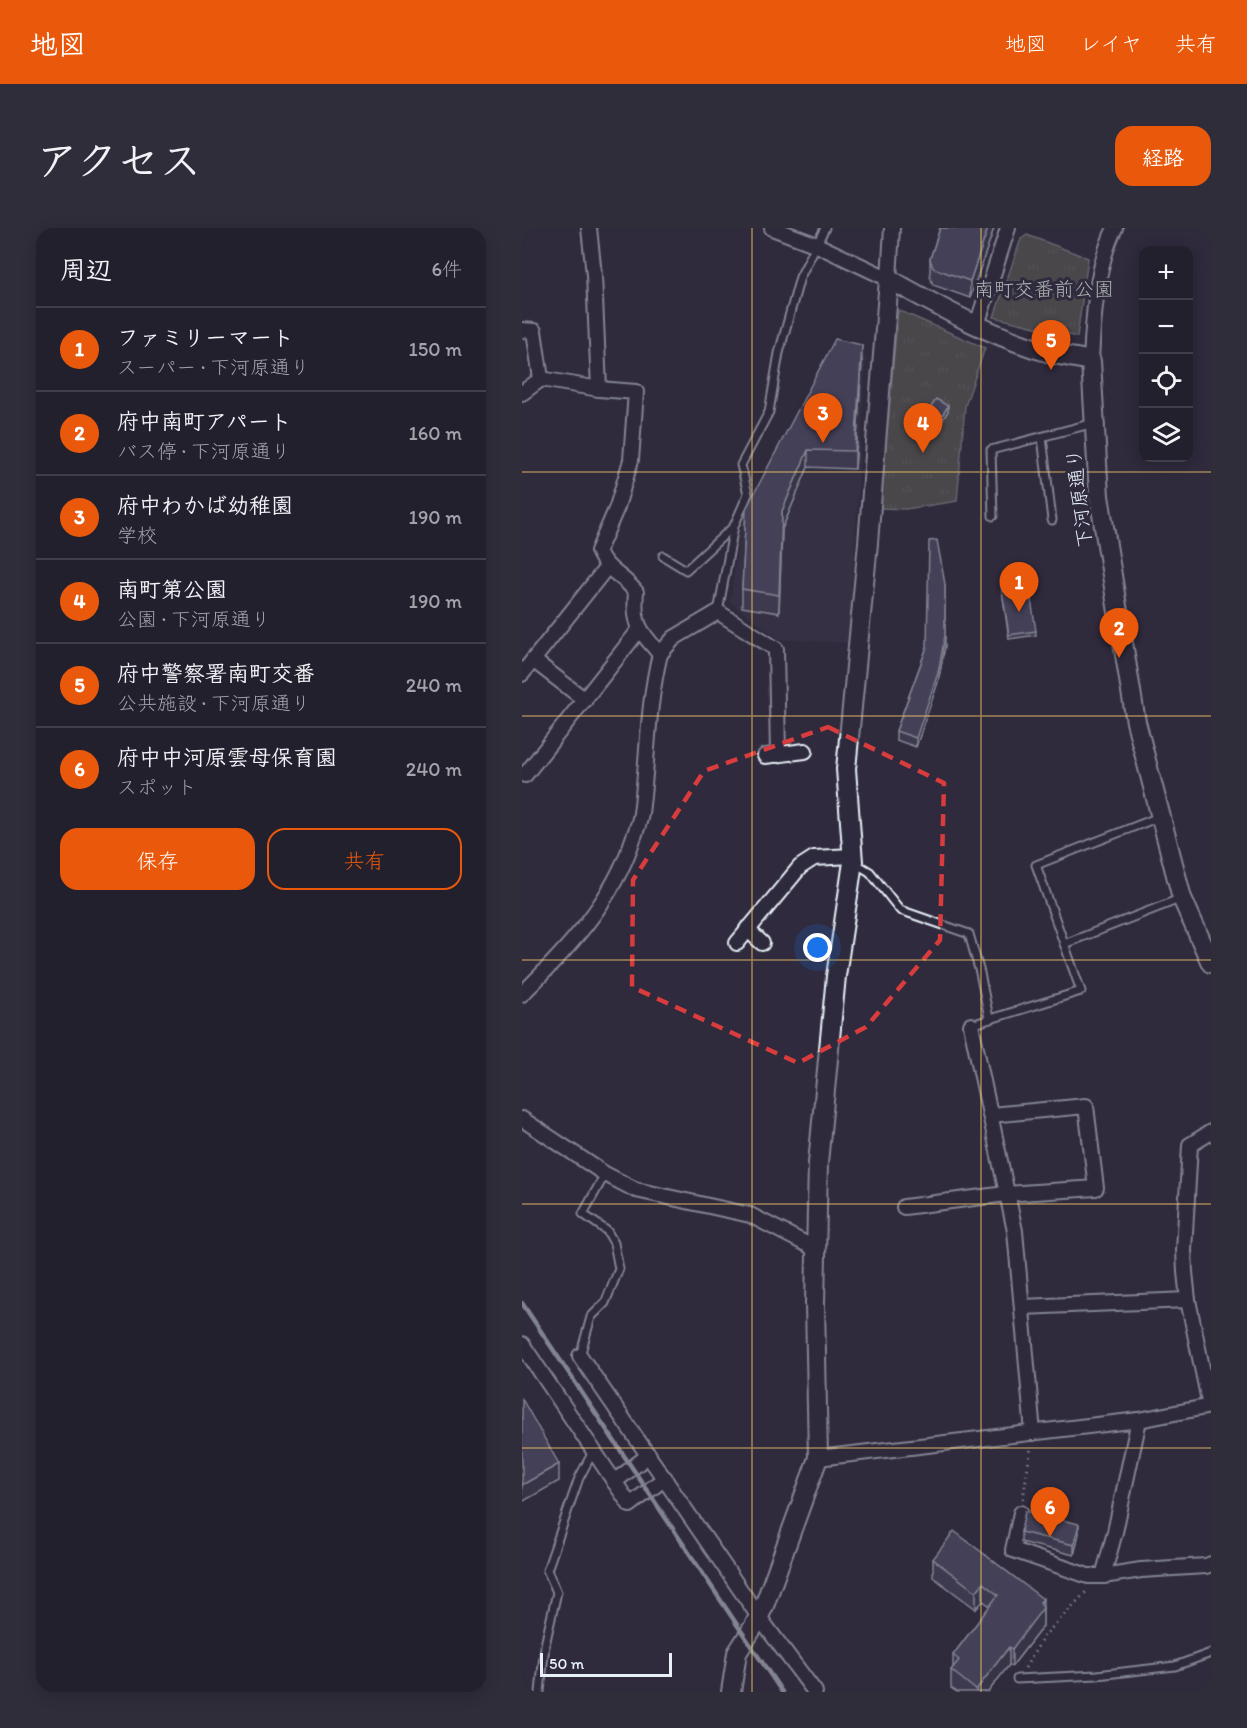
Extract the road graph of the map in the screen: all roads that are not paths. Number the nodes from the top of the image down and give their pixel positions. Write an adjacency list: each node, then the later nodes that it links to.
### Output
1 (589, 228): 13 (street)
2 (772, 228): 7 (street)
3 (825, 228): 7 (lane)
4 (892, 228): 8 (street)
5 (1008, 228): 9 (street)
6 (1115, 228): 11 (street)
7 (817, 245): 8 (street); 19 (lane)
8 (889, 279): 9 (street); 31 (street)
9 (977, 325): 11 (street)
10 (522, 330): 12 (street)
11 (1091, 361): 15 (street, 下河原通り)
12 (542, 379): 13 (street); 14 (street)
13 (599, 389): 21 (street)
14 (522, 393)
15 (1094, 423): 16 (lane); 30 (street, 下河原通り)
16 (1042, 437): 17 (lane); 18 (lane)
17 (993, 516)
18 (1052, 520)
19 (734, 526): 20 (lane); 22 (lane)
20 (663, 556)
21 (607, 567): 23 (street); 25 (street)
22 (718, 612): 24 (street); 28 (street)
23 (639, 630): 24 (street); 27 (street)
24 (660, 654): 38 (street)
25 (533, 660): 26 (street); 27 (street)
26 (522, 674)
27 (585, 700): 29 (street)
28 (805, 751)
29 (525, 775)
30 (1161, 816): 32 (street, 下河原通り); 36 (lane)
31 (853, 859): 33 (street); 39 (lane); 47 (street)
32 (1182, 898): 36 (lane); 37 (street, 下河原通り)
33 (747, 929): 34 (street); 35 (street)
34 (737, 943)
35 (762, 943)
36 (1064, 944): 39 (lane)
37 (1211, 963)
38 (522, 994)
39 (989, 1018): 40 (lane)
40 (971, 1025): 41 (street)
41 (990, 1115): 45 (street); 45 (street)
42 (522, 1119): 44 (street)
43 (1211, 1132): 48 (street)
44 (605, 1174): 47 (street); 51 (lane)
45 (1006, 1194): 46 (street); 49 (street)
46 (904, 1207)
47 (816, 1248): 57 (street)
48 (1188, 1300): 49 (street); 52 (street)
49 (1022, 1307): 54 (street)
50 (522, 1344): 55 (street)
51 (580, 1356): 56 (street)
52 (1210, 1406): 53 (street)
53 (1139, 1420): 54 (street); 62 (street)
54 (1033, 1433): 57 (street)
55 (594, 1450): 59 (street); 66 (lane)
56 (649, 1455): 58 (street); 59 (street)
57 (818, 1458): 63 (street)
58 (665, 1478): 59 (street); 63 (street)
59 (614, 1482)
60 (1021, 1513): 62 (street)
61 (1211, 1564): 62 (street)
62 (1103, 1576)
63 (759, 1617): 67 (street); 68 (street)
64 (1211, 1653): 65 (lane)
65 (1017, 1679)
66 (540, 1692)
67 (731, 1692)
68 (815, 1692)

